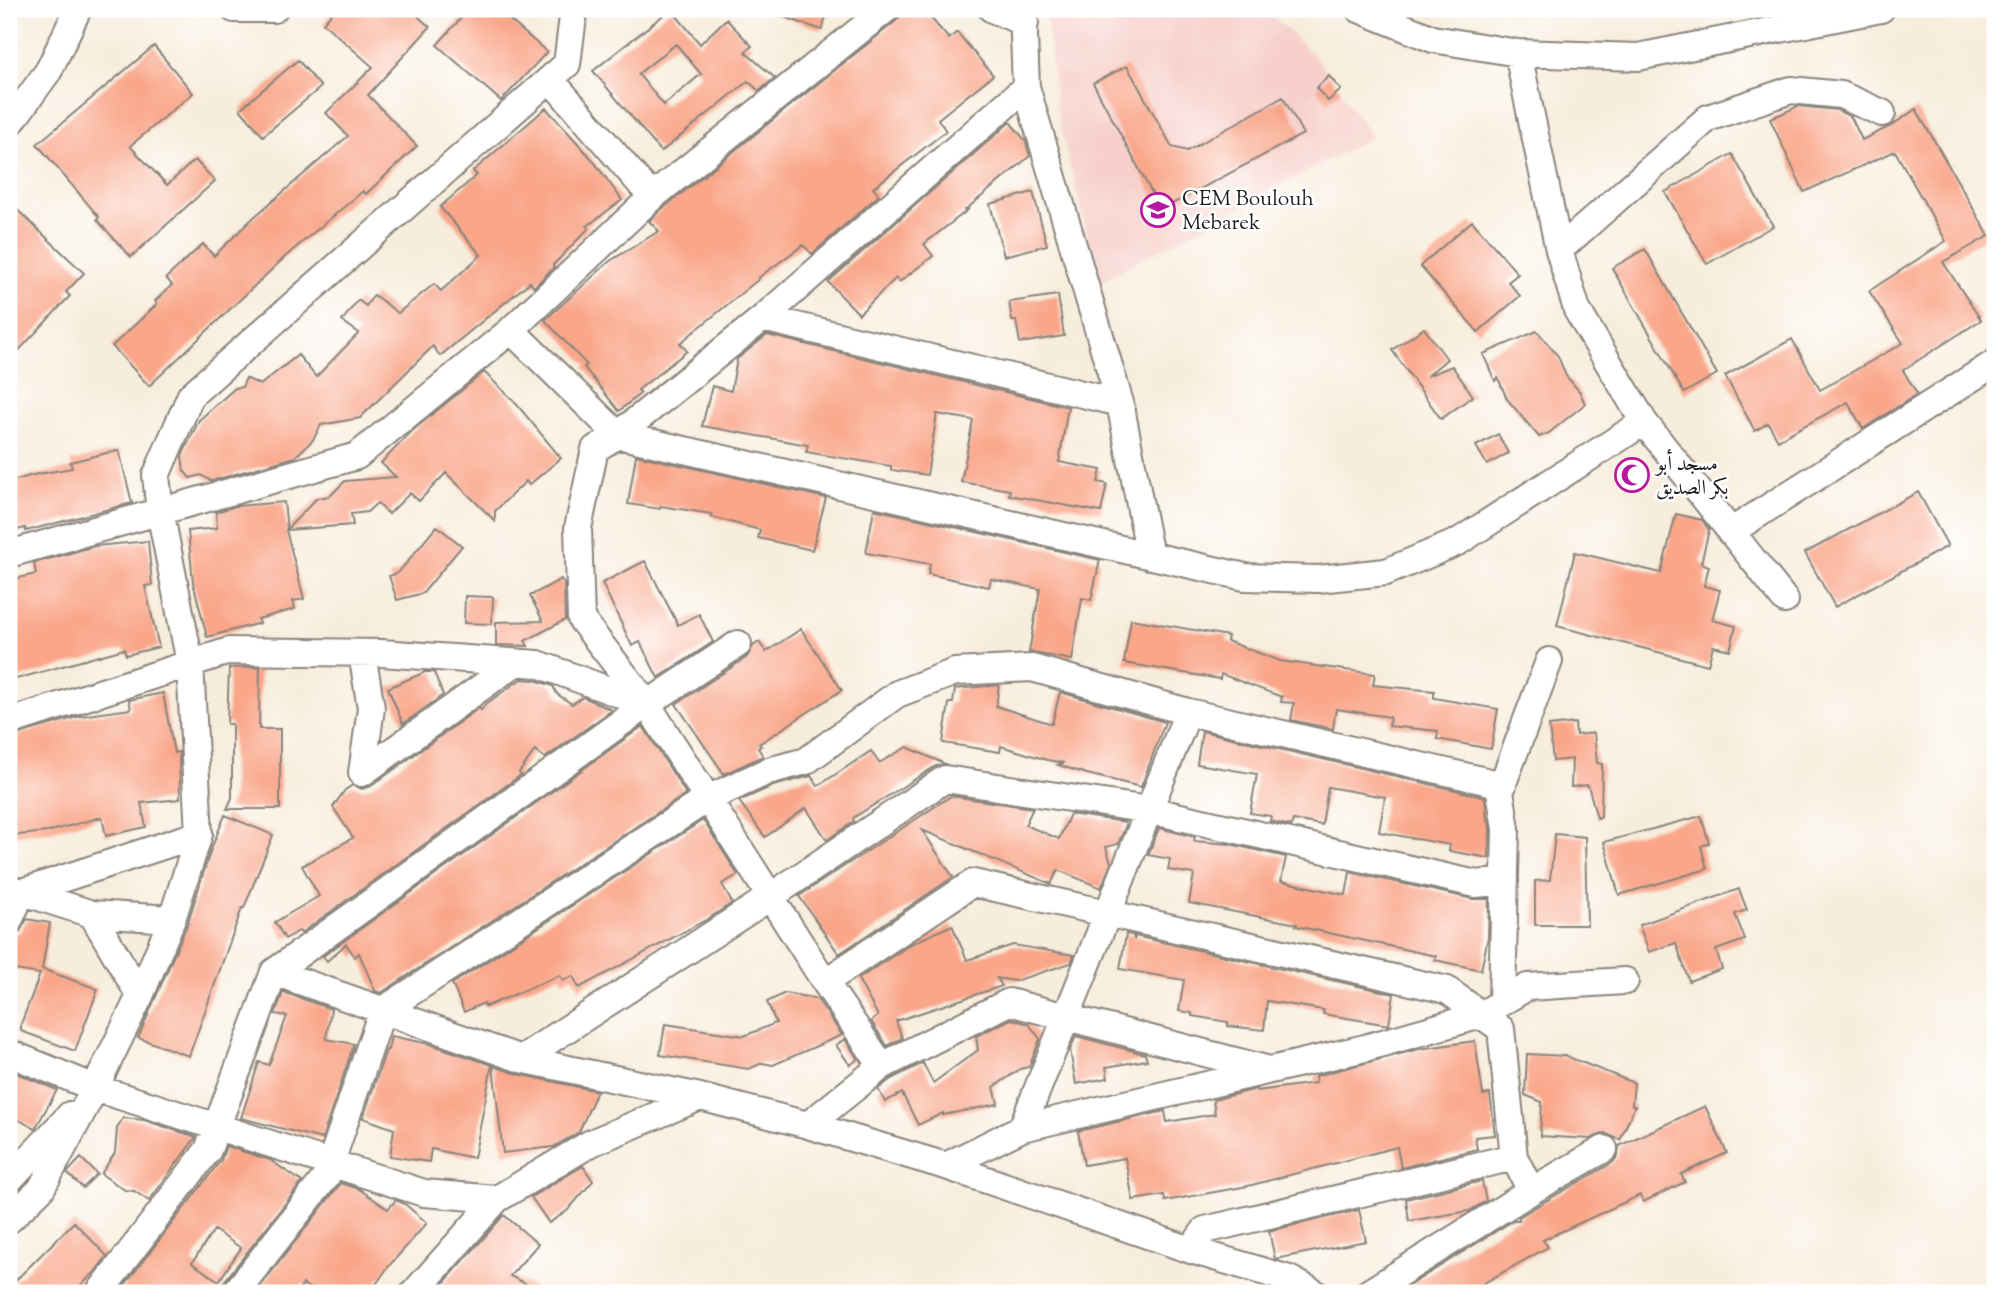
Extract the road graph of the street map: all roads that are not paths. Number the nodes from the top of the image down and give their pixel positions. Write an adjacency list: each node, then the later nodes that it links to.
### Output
1 (78, 9): 15 (street)
2 (234, 9): 3 (street)
3 (274, 9)
4 (574, 9): 12 (street)
5 (886, 9): 16 (street)
6 (992, 9): 9 (street)
7 (1359, 9): 11 (street)
8 (1881, 9): 10 (street)
9 (1024, 16): 13 (street)
10 (1806, 16): 11 (street)
11 (1518, 53): 17 (street)
12 (550, 79): 16 (street); 24 (street)
13 (1026, 87): 18 (street); 21 (street)
14 (1882, 113): 17 (street)
15 (9, 125)
16 (652, 197): 19 (street)
17 (1559, 250): 22 (street)
18 (763, 318): 21 (street); 23 (street)
19 (511, 330): 23 (street); 24 (street)
20 (1995, 363): 25 (street)
21 (1120, 403): 27 (street)
22 (1643, 422): 25 (street); 27 (street)
23 (618, 435): 27 (street); 34 (street)
24 (160, 511): 26 (street); 32 (street)
25 (1730, 532): 28 (street)
26 (9, 554)
27 (1150, 556)
28 (1785, 600)
29 (738, 644): 34 (street)
30 (362, 653): 32 (street); 33 (street); 33 (street)
31 (1549, 661): 37 (street)
32 (190, 663): 36 (street); 40 (street)
33 (515, 663): 34 (street)
34 (646, 704): 38 (street); 48 (street)
35 (1188, 712): 37 (street); 38 (street); 39 (street)
36 (9, 722)
37 (1503, 786): 41 (street)
38 (707, 799): 43 (street); 53 (street)
39 (1149, 810): 41 (street); 43 (street); 44 (street)
40 (199, 834): 42 (street); 46 (street)
41 (1505, 881): 52 (street)
42 (15, 889): 45 (street); 47 (street)
43 (770, 897): 50 (street); 56 (street)
44 (1108, 913): 50 (street); 52 (street); 54 (street)
45 (92, 914): 46 (street); 51 (street)
46 (172, 919): 51 (street)
47 (9, 920)
48 (274, 972): 53 (street); 62 (street)
49 (1626, 981): 52 (street)
50 (825, 982): 57 (street)
51 (140, 996): 59 (street)
52 (1491, 1008): 58 (street); 65 (street)
53 (382, 1011): 56 (street); 66 (street)
54 (1066, 1017): 57 (street); 58 (street); 63 (street)
55 (9, 1053): 59 (street)
56 (521, 1059): 60 (street)
57 (882, 1066): 61 (street)
58 (1270, 1070): 63 (street)
59 (95, 1088): 62 (street); 68 (street); 71 (street)
60 (700, 1097): 61 (street); 70 (street)
61 (808, 1125): 67 (street)
62 (217, 1127): 66 (street); 73 (street)
63 (1022, 1128): 67 (street)
64 (1604, 1149): 69 (street)
65 (1514, 1157): 69 (street); 72 (street)
66 (330, 1165): 70 (street); 74 (street)
67 (946, 1166): 72 (street)
68 (9, 1180)
69 (1531, 1191): 77 (street)
70 (497, 1199): 75 (street)
71 (9, 1220)
72 (1191, 1250): 76 (street)
73 (99, 1293)
74 (235, 1293)
75 (414, 1293)
76 (1315, 1293)
77 (1368, 1293)

